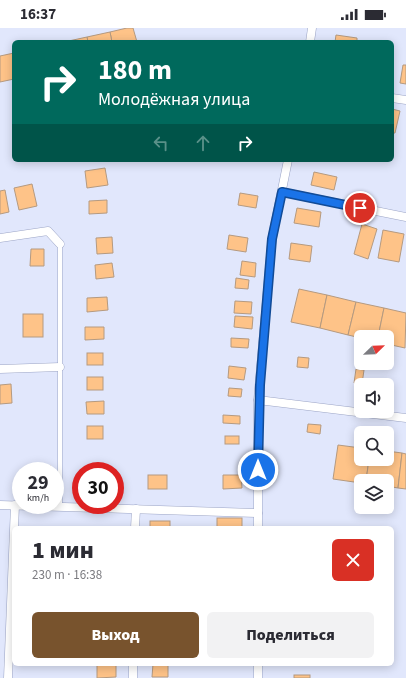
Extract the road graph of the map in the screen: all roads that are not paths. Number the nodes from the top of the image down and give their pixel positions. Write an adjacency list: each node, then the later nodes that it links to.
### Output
1 (312, 28): 2 (street)
2 (310, 40)
3 (394, 98): 4 (street)
4 (406, 100)
5 (288, 162): 6 (street)
6 (282, 192): 7 (street); 12 (street)
7 (406, 217)
8 (0, 238): 9 (street)
9 (60, 244): 10 (lane)
10 (60, 367): 11 (street); 14 (lane)
11 (0, 369)
12 (258, 400): 13 (street); 19 (street)
13 (406, 418)
14 (60, 462)
15 (0, 504): 16 (street)
16 (12, 505)
17 (64, 506): 18 (street)
18 (136, 509): 19 (street); 22 (street)
19 (258, 513): 23 (street)
20 (15, 514): 21 (street)
21 (14, 526)
22 (135, 526)
23 (258, 526)
24 (12, 579): 27 (street)
25 (133, 666): 28 (street)
26 (258, 666): 29 (street)
27 (8, 678)
28 (133, 678)
29 (258, 678)

